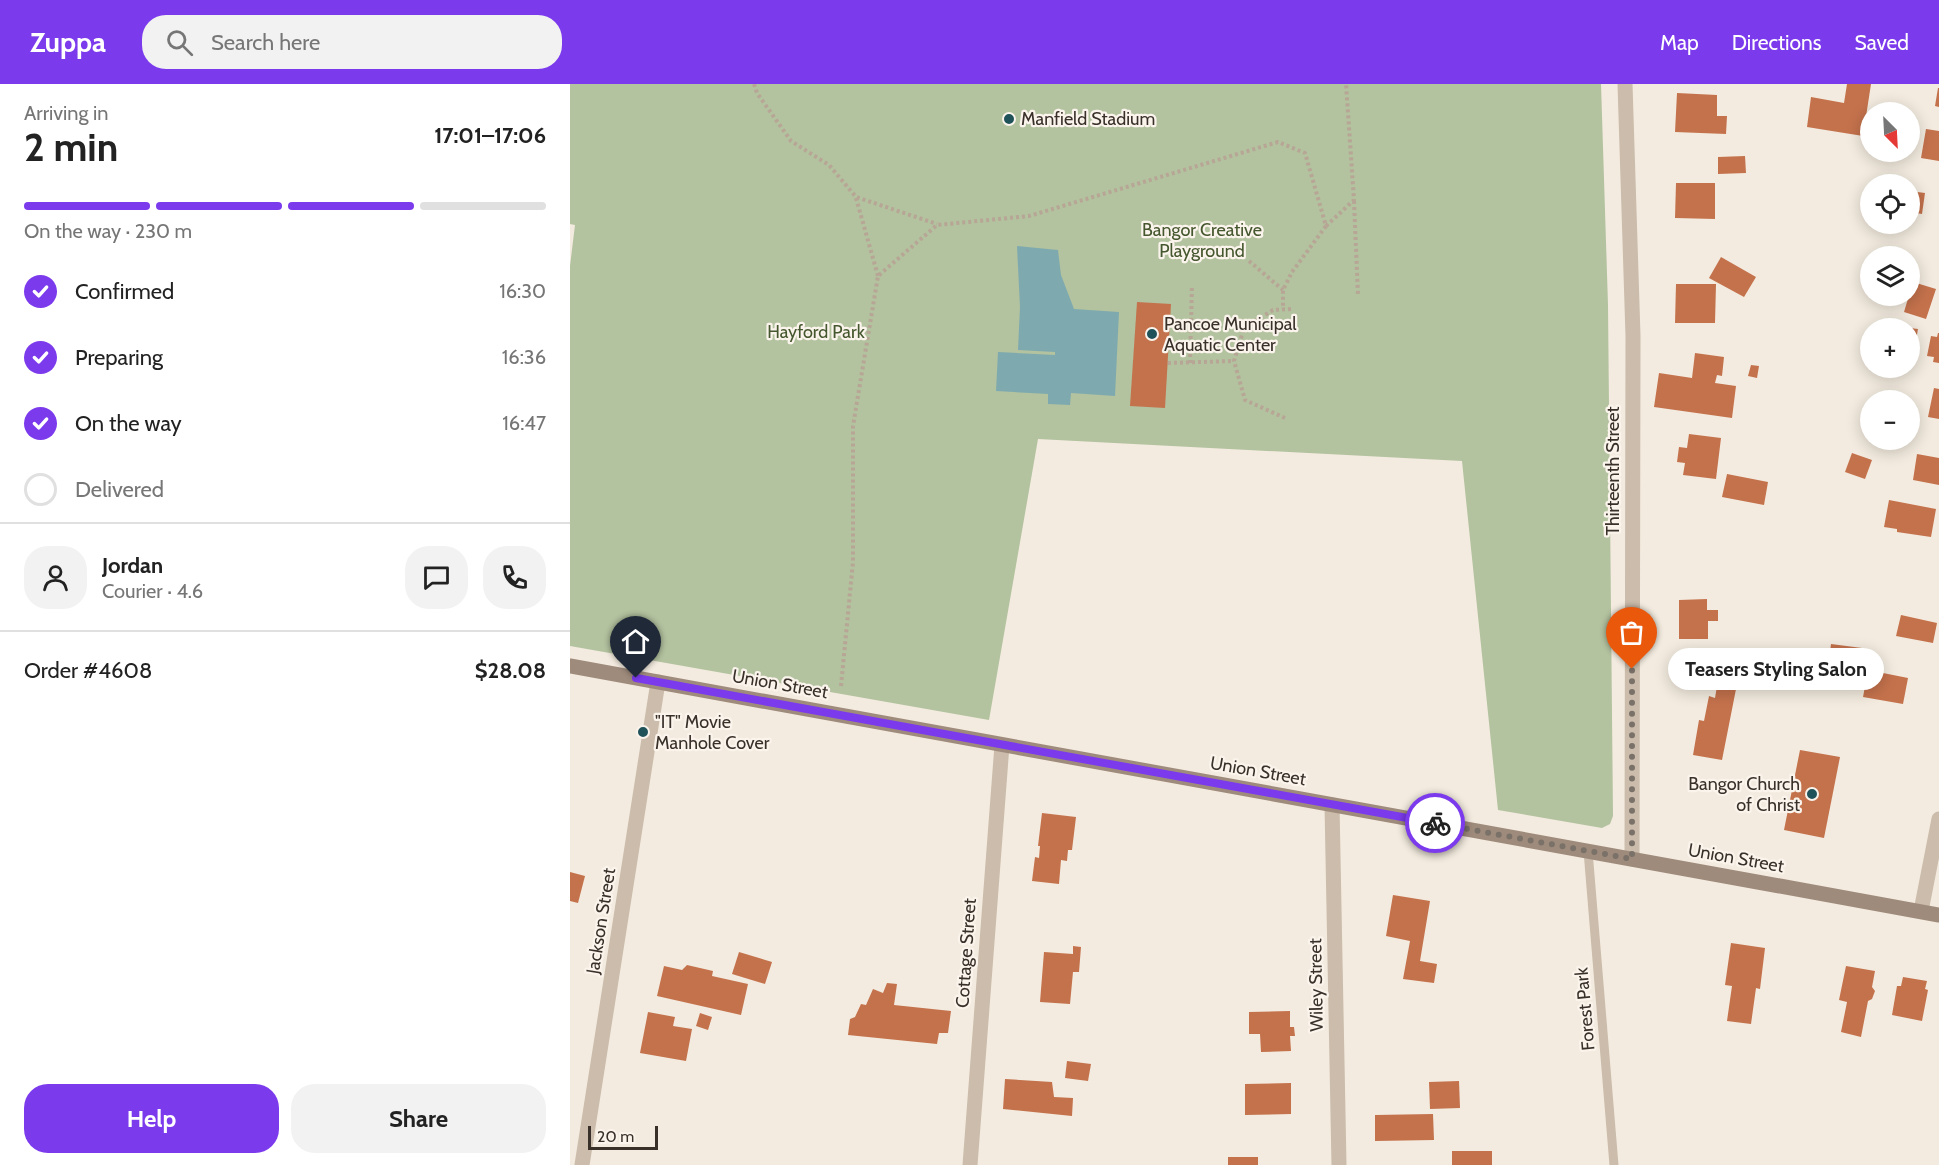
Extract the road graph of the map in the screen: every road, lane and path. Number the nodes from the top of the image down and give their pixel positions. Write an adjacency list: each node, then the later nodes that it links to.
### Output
1 (754, 84): 4 (path)
2 (1346, 84): 5 (path)
3 (1625, 84): 26 (street, Thirteenth Street)
4 (856, 197): 6 (path); 9 (path)
5 (1354, 200): 7 (path); 12 (path)
6 (937, 225): 7 (path); 9 (path)
7 (1326, 226): 11 (path)
8 (1249, 261): 11 (path)
9 (878, 276): 21 (path)
10 (1192, 285): 17 (path)
11 (1283, 290): 13 (path)
12 (1358, 295)
13 (1282, 309): 14 (path); 15 (path)
14 (1292, 309)
15 (1234, 361): 17 (path); 18 (path)
16 (1168, 363): 17 (path)
17 (1190, 363)
18 (1285, 418)
19 (570, 666): 20 (main road, Union Street)
20 (658, 682): 22 (main road, Union Street); 29 (street, Jackson Street)
21 (841, 686)
22 (1002, 745): 23 (main road, Union Street); 30 (street, Cottage Street)
23 (1332, 805): 25 (main road, Union Street); 31 (street, Wiley Street)
24 (1939, 819): 27 (street)
25 (1588, 851): 26 (main road, Union Street); 32 (lane, Forest Park)
26 (1632, 859): 27 (main road, Union Street)
27 (1921, 911): 28 (main road, Union Street)
28 (1939, 915)
29 (582, 1165)
30 (970, 1165)
31 (1339, 1165)
32 (1614, 1165)

